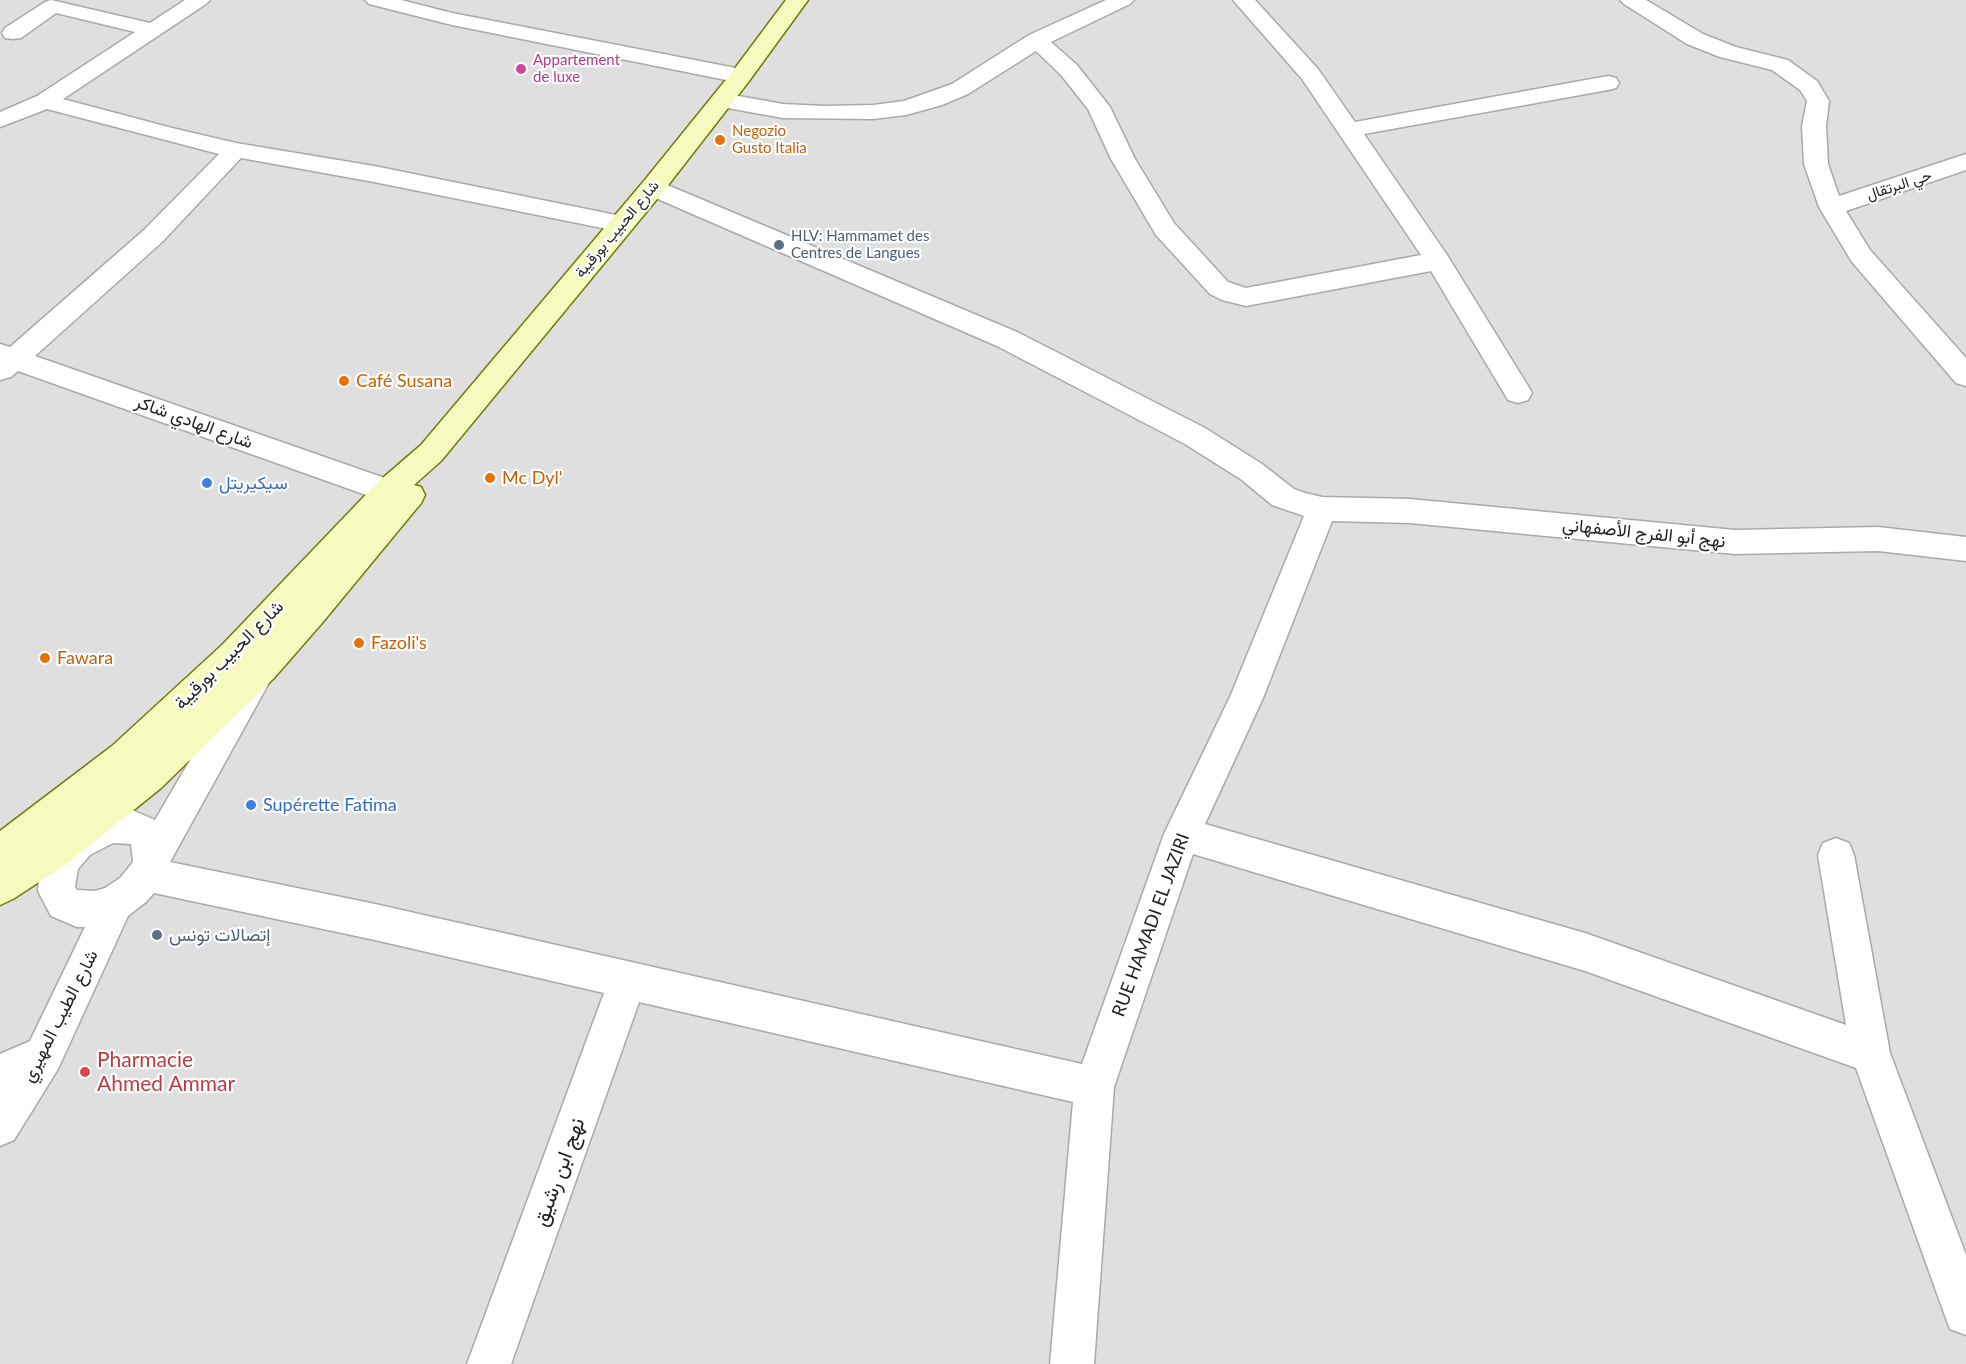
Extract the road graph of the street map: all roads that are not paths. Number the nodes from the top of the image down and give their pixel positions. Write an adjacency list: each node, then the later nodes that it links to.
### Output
1 (199, 0): 9 (street)
2 (376, 0): 8 (street)
3 (473, 0): 8 (street)
4 (797, 0): 12 (street, شارع الحبيب بورقيبة)
5 (1124, 0): 11 (street)
6 (1244, 0): 17 (street)
7 (1631, 0): 21 (street)
8 (452, 19): 12 (street)
9 (153, 30): 10 (street); 15 (street)
10 (13, 33)
11 (1037, 40): 14 (street); 23 (street)
12 (741, 76): 14 (street, شارع الحبيب بورقيبة)
13 (1608, 83): 17 (street)
14 (722, 99): 20 (street, شارع الحبيب بورقيبة)
15 (45, 101): 16 (street); 18 (street)
16 (0, 120)
17 (1349, 130): 23 (street)
18 (236, 150): 22 (street); 24 (street)
19 (1966, 162): 21 (street, حي البرتقال)
20 (653, 187): 22 (street, شارع الحبيب بورقيبة); 28 (street, نهج أبو الفرج الأصفهاني)
21 (1831, 207): 25 (street)
22 (622, 224): 27 (street, شارع الحبيب بورقيبة)
23 (1438, 261): 26 (street)
24 (4, 362): 27 (street, شارع الهادي شاكر)
25 (1966, 376)
26 (1518, 393)
27 (398, 494): 30 (street, شارع الحبيب بورقيبة); 31 (street, شارع الحبيب بورقيبة)
28 (1322, 509): 29 (street, نهج أبو الفرج الأصفهاني); 32 (street, RUE HAMADI EL JAZIRI)
29 (1966, 549)
30 (262, 668): 31 (street, شارع الحبيب بورقيبة); 35 (street, شارع الحبيب بورقيبة)
31 (80, 822): 33 (street); 35 (street)
32 (1182, 834): 39 (street); 42 (street, RUE HAMADI EL JAZIRI)
33 (49, 847): 36 (street); 37 (street)
34 (1836, 855): 39 (street)
35 (149, 866): 37 (street, شارع الحبيب بورقيبة); 38 (street)
36 (1, 878)
37 (115, 903): 40 (street, شارع الطيب المهيري)
38 (628, 980): 42 (street); 45 (street, نهج ابن رشيق)
39 (1870, 1053): 44 (street)
40 (44, 1054): 41 (street); 43 (street, شارع الطيب المهيري)
41 (0, 1074)
42 (1094, 1087): 46 (street, RUE HAMADI EL JAZIRI)
43 (0, 1126)
44 (1966, 1313)
45 (489, 1364)
46 (1072, 1364)

